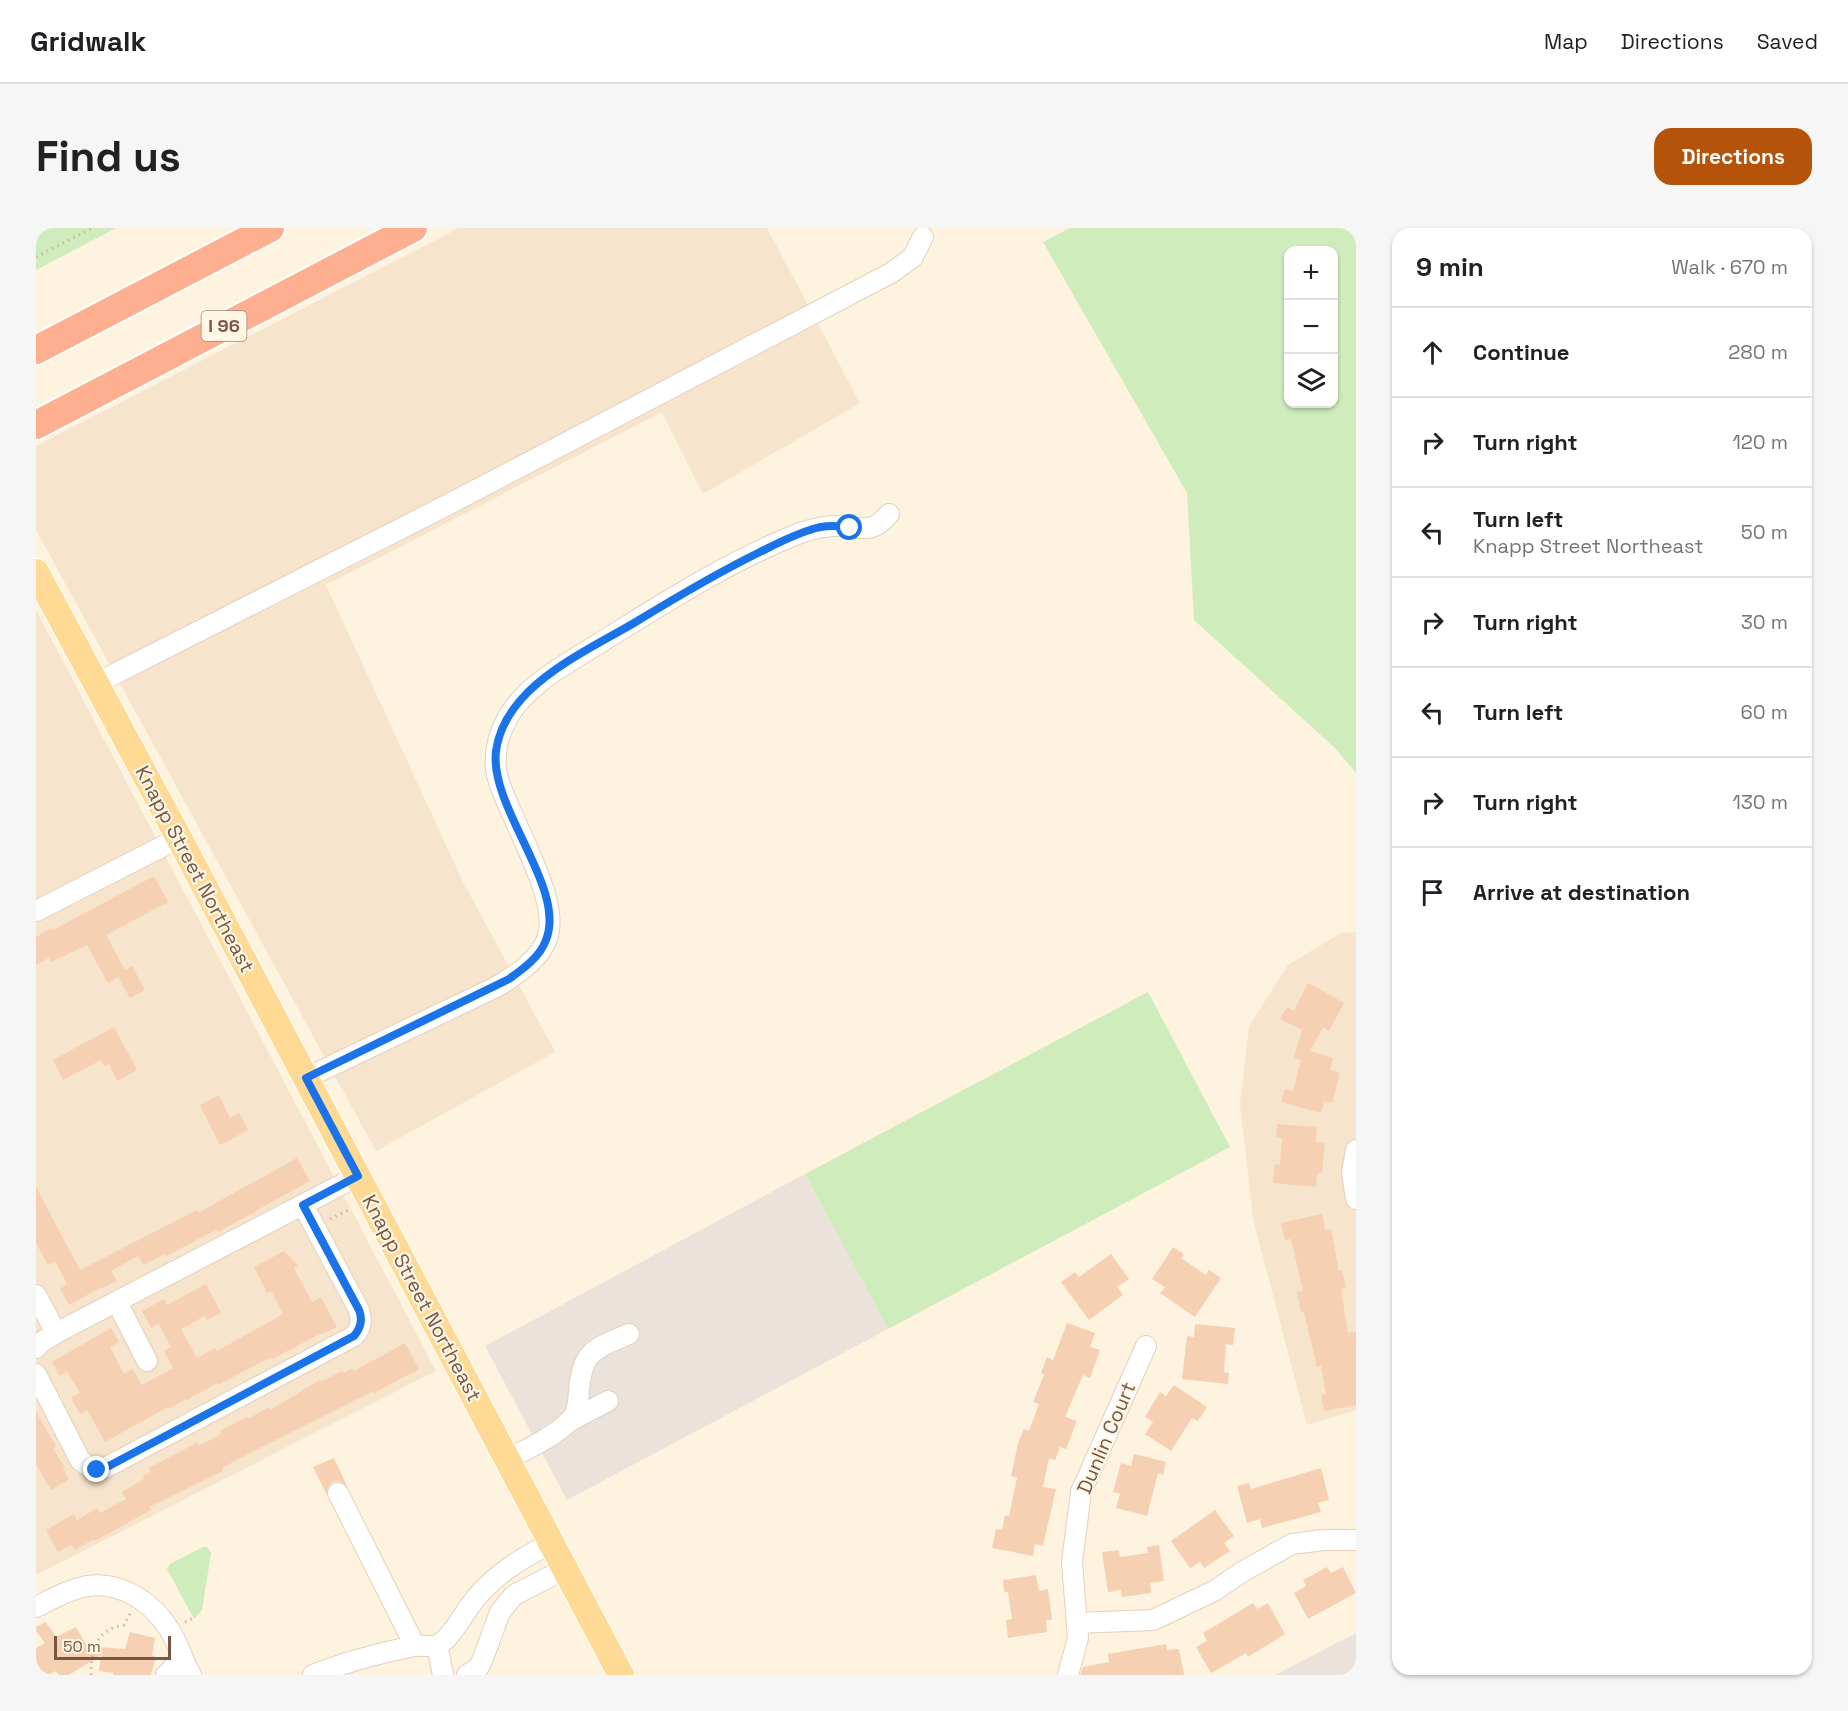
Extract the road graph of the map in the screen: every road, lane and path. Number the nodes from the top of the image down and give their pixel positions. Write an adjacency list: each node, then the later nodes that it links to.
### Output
1 (92, 228): 5 (path)
2 (270, 228): 6 (highway)
3 (413, 228): 7 (highway, I 96)
4 (923, 237): 10 (street)
5 (36, 257)
6 (36, 350)
7 (36, 425)
8 (889, 513): 13 (street)
9 (36, 572): 10 (main road, Knapp Street Northeast)
10 (95, 684): 11 (main road, Knapp Street Northeast)
11 (179, 838): 12 (street); 13 (main road, Knapp Street Northeast)
12 (36, 911)
13 (306, 1078): 15 (main road, Knapp Street Northeast)
14 (1356, 1150): 16 (street)
15 (358, 1176): 17 (street); 30 (main road, Knapp Street Northeast)
16 (1356, 1199)
17 (303, 1205): 21 (street); 27 (street)
18 (353, 1208): 19 (path)
19 (322, 1223)
20 (36, 1295): 22 (street)
21 (117, 1302): 22 (street); 26 (street)
22 (56, 1333): 25 (street)
23 (629, 1334): 29 (street)
24 (1146, 1346): 37 (street, Dunlin Court)
25 (36, 1348)
26 (147, 1361)
27 (36, 1374)
28 (608, 1401): 29 (street)
29 (567, 1422): 30 (street)
30 (507, 1459): 33 (main road, Knapp Street Northeast)
31 (338, 1493): 39 (street)
32 (1356, 1540): 37 (street)
33 (551, 1543): 34 (main road, Knapp Street Northeast); 38 (street)
34 (566, 1569): 45 (street); 46 (main road, Knapp Street Northeast)
35 (36, 1607): 40 (street)
36 (139, 1614): 41 (path)
37 (1077, 1623): 47 (street, Dunlin Court)
38 (437, 1645): 39 (street); 44 (street)
39 (416, 1646): 43 (street)
40 (187, 1668): 42 (street)
41 (91, 1675)
42 (166, 1675)
43 (313, 1675)
44 (443, 1675)
45 (467, 1675)
46 (621, 1675)
47 (1068, 1675)

